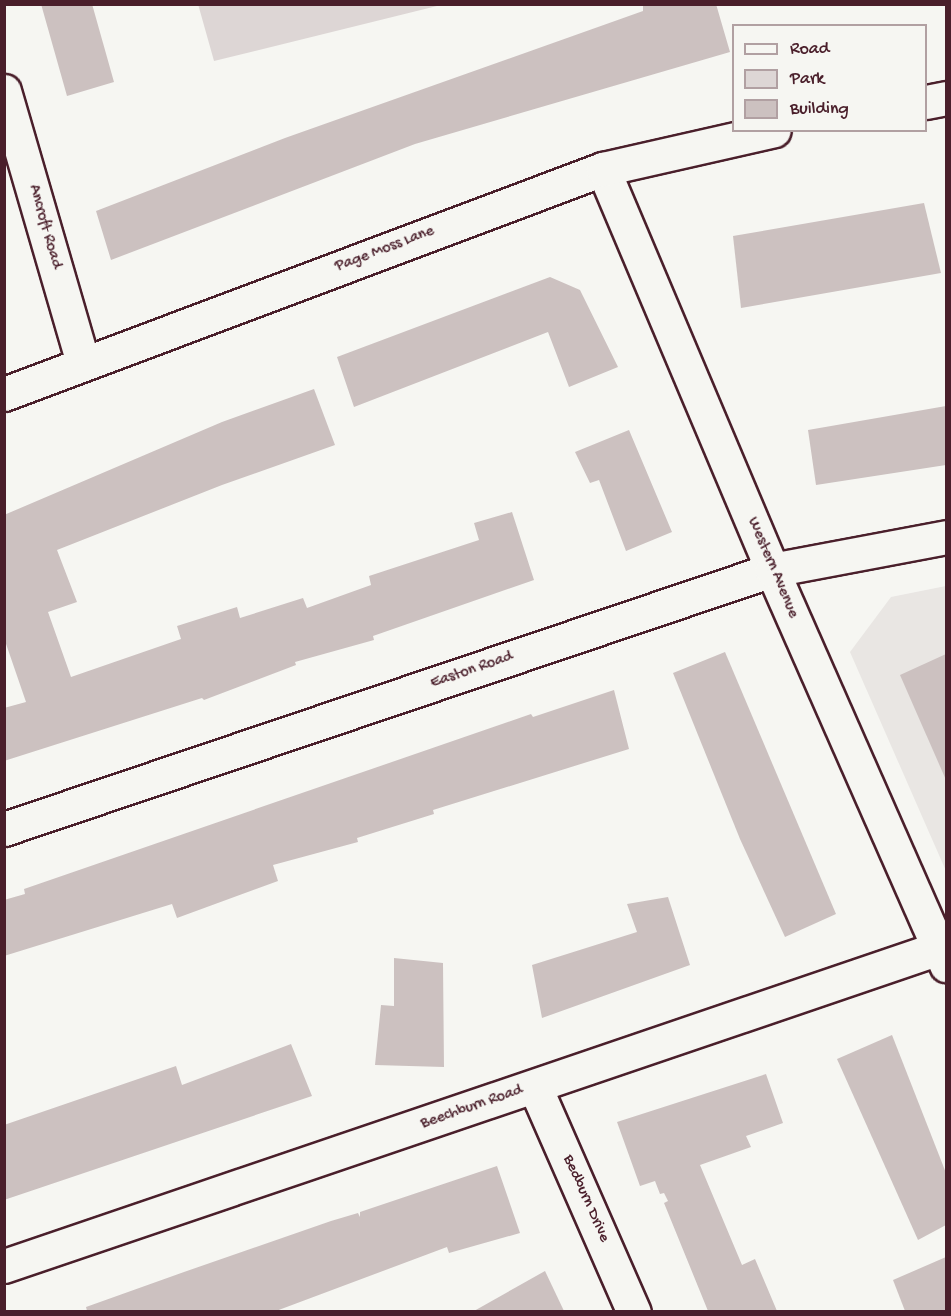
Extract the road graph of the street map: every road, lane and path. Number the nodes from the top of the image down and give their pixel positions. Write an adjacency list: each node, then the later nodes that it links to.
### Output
1 (4, 91): 6 (street, Ancroft Road)
2 (946, 98): 3 (street)
3 (927, 102)
4 (765, 132): 5 (street, Page Moss Lane)
5 (603, 169): 6 (street, Page Moss Lane); 9 (street, Western Avenue)
6 (83, 363): 7 (street, Page Moss Lane)
7 (4, 394)
8 (946, 537): 9 (street, Easton Road)
9 (772, 570): 10 (street, Easton Road); 11 (street, Western Avenue)
10 (4, 829)
11 (944, 959): 12 (street, Beechburn Road)
12 (536, 1087): 13 (street, Beechburn Road); 14 (street, Bedburn Drive)
13 (4, 1266)
14 (634, 1311)

